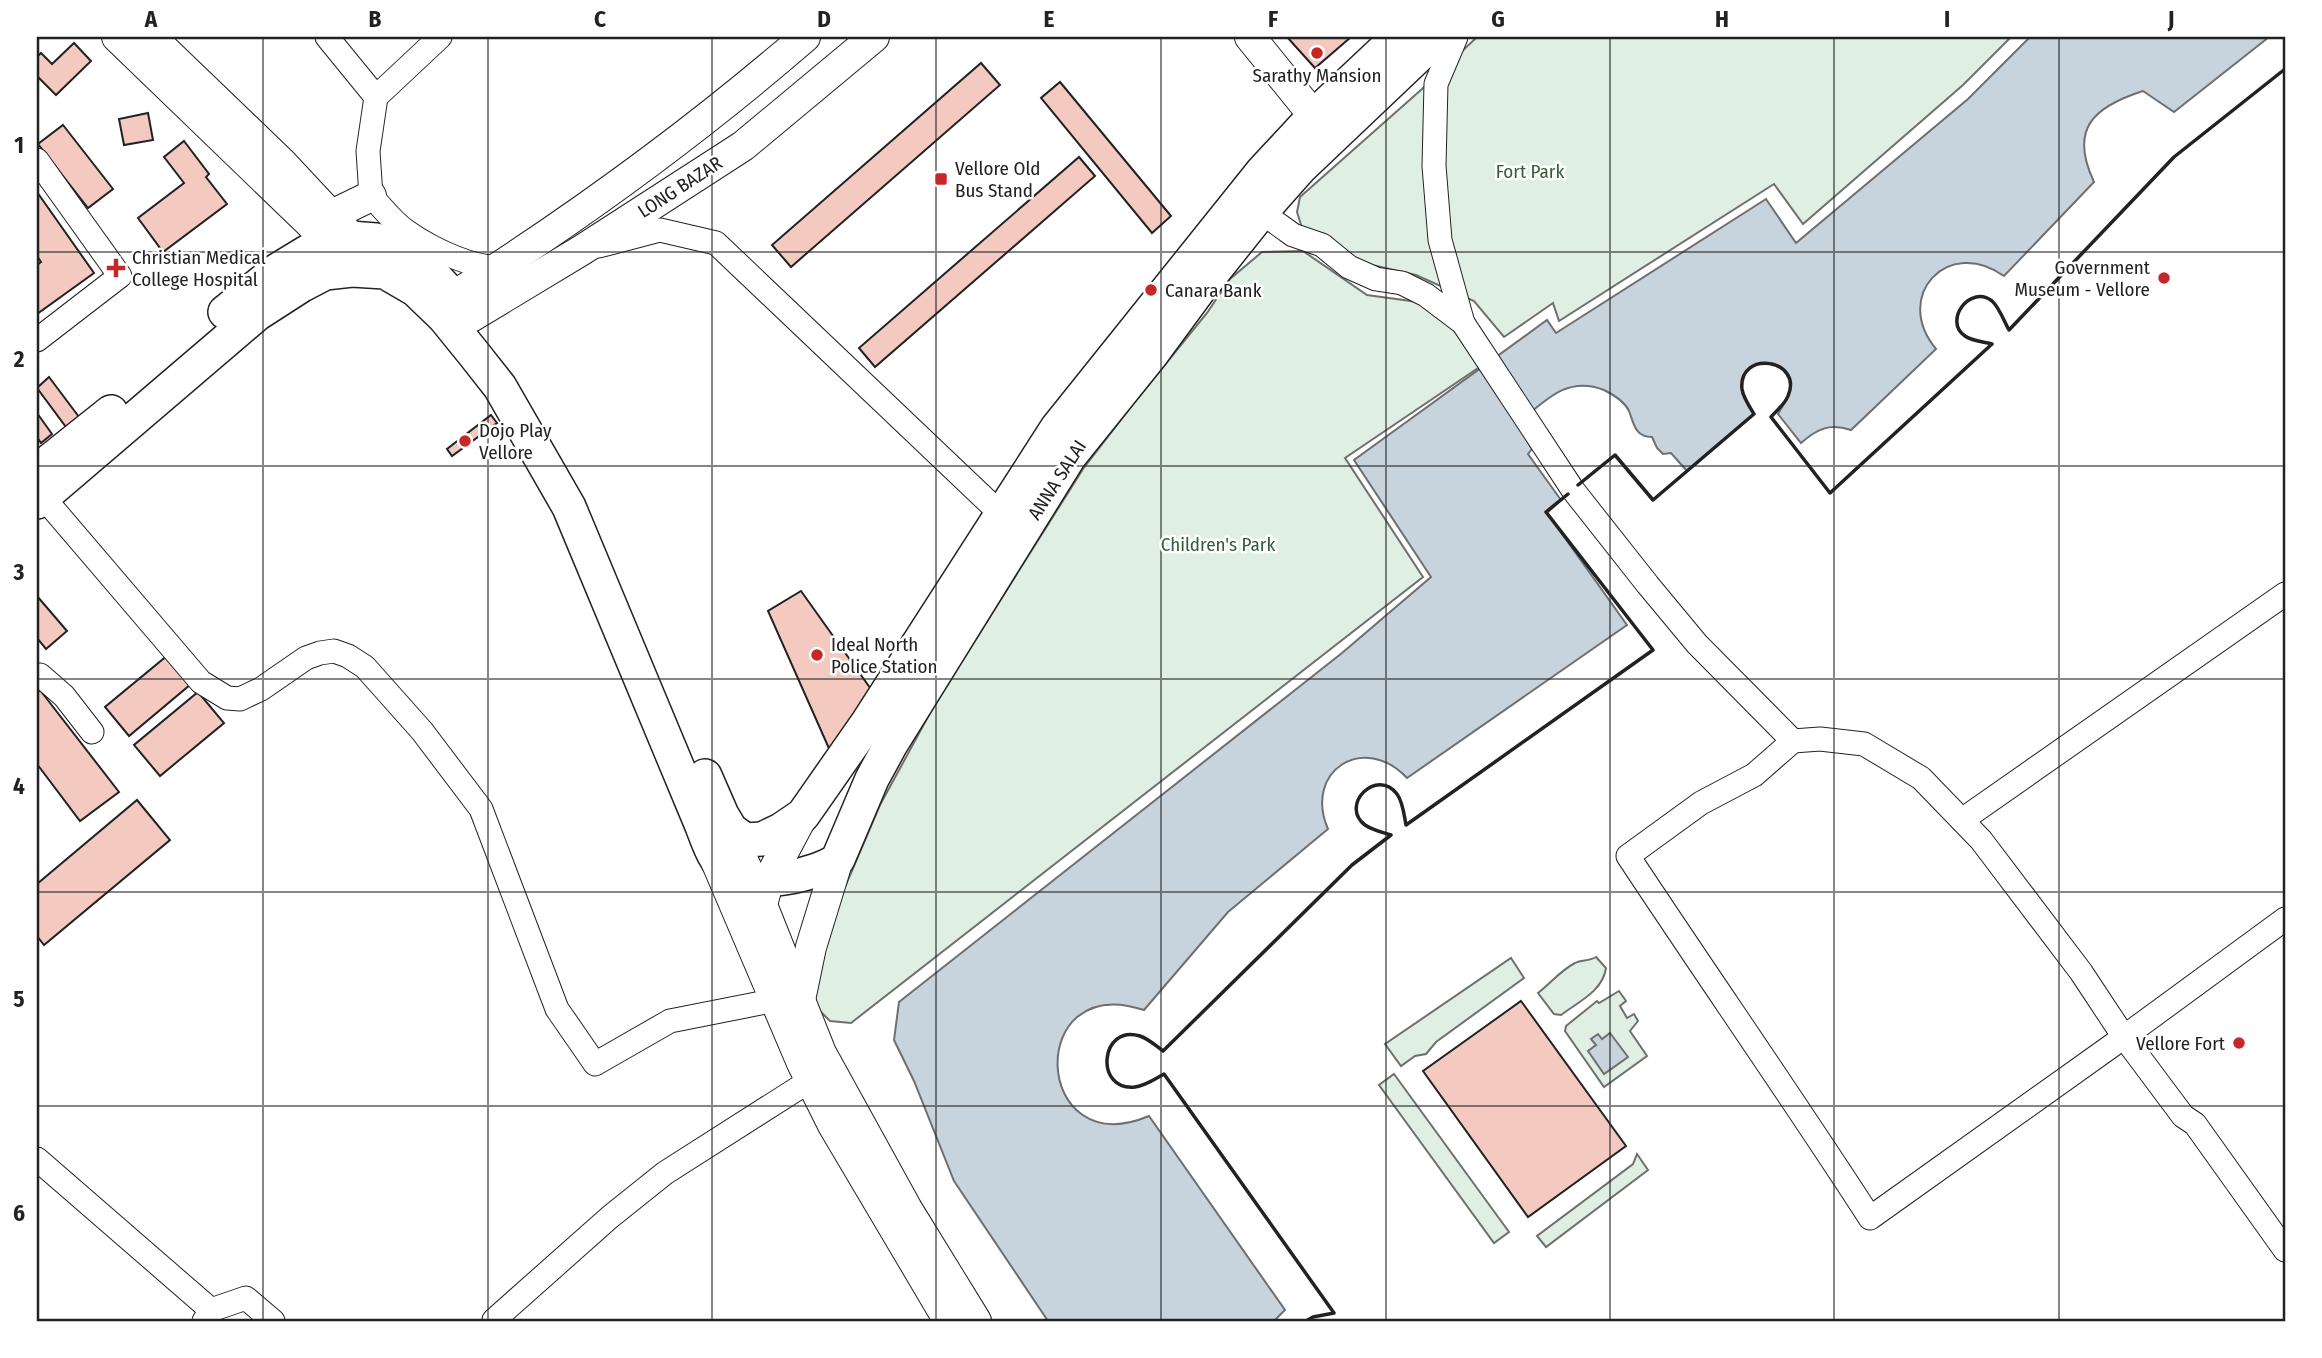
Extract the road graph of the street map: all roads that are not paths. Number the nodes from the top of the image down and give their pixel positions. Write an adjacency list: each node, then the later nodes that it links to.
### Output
1 (117, 37): 16 (main road)
2 (151, 37): 16 (main road)
3 (327, 37): 11 (street)
4 (440, 37): 11 (street)
5 (805, 37): 18 (main road)
6 (874, 37): 17 (main road, LONG BAZAR)
7 (1250, 37): 12 (main road)
8 (1398, 37): 12 (highway, ANNA SALAI)
9 (1438, 37): 15 (highway, ANNA SALAI)
10 (1456, 37): 20 (street)
11 (376, 97): 14 (street)
12 (1314, 116): 23 (highway, ANNA SALAI)
13 (37, 160): 21 (street)
14 (371, 196): 16 (main road); 18 (street)
15 (1261, 212): 20 (street); 32 (highway, ANNA SALAI)
16 (333, 237): 19 (highway); 22 (highway); 31 (highway)
17 (582, 250): 18 (street); 19 (main road, LONG BAZAR); 23 (street)
18 (498, 268): 19 (main road)
19 (462, 307): 28 (highway)
20 (1463, 323): 27 (street)
21 (37, 340)
22 (39, 490): 35 (street)
23 (1002, 515): 29 (highway, ANNA SALAI)
24 (2285, 594): 30 (street)
25 (37, 677): 26 (street)
26 (92, 732)
27 (1794, 741): 30 (street); 36 (street)
28 (722, 815): 29 (highway, ANNA SALAI); 33 (main road)
29 (803, 815): 33 (main road)
30 (1962, 820): 36 (street)
31 (710, 846): 33 (highway); 35 (main road)
32 (838, 859): 33 (highway); 35 (main road)
33 (761, 888): 35 (main road)
34 (2285, 919): 36 (street)
35 (788, 1000): 37 (main road); 44 (main road)
36 (2124, 1037): 39 (street)
37 (811, 1080): 41 (street); 43 (main road)
38 (37, 1159): 40 (street)
39 (2285, 1250)
40 (208, 1315): 42 (street)
41 (494, 1320)
42 (273, 1321)
43 (949, 1321)
44 (976, 1321)

